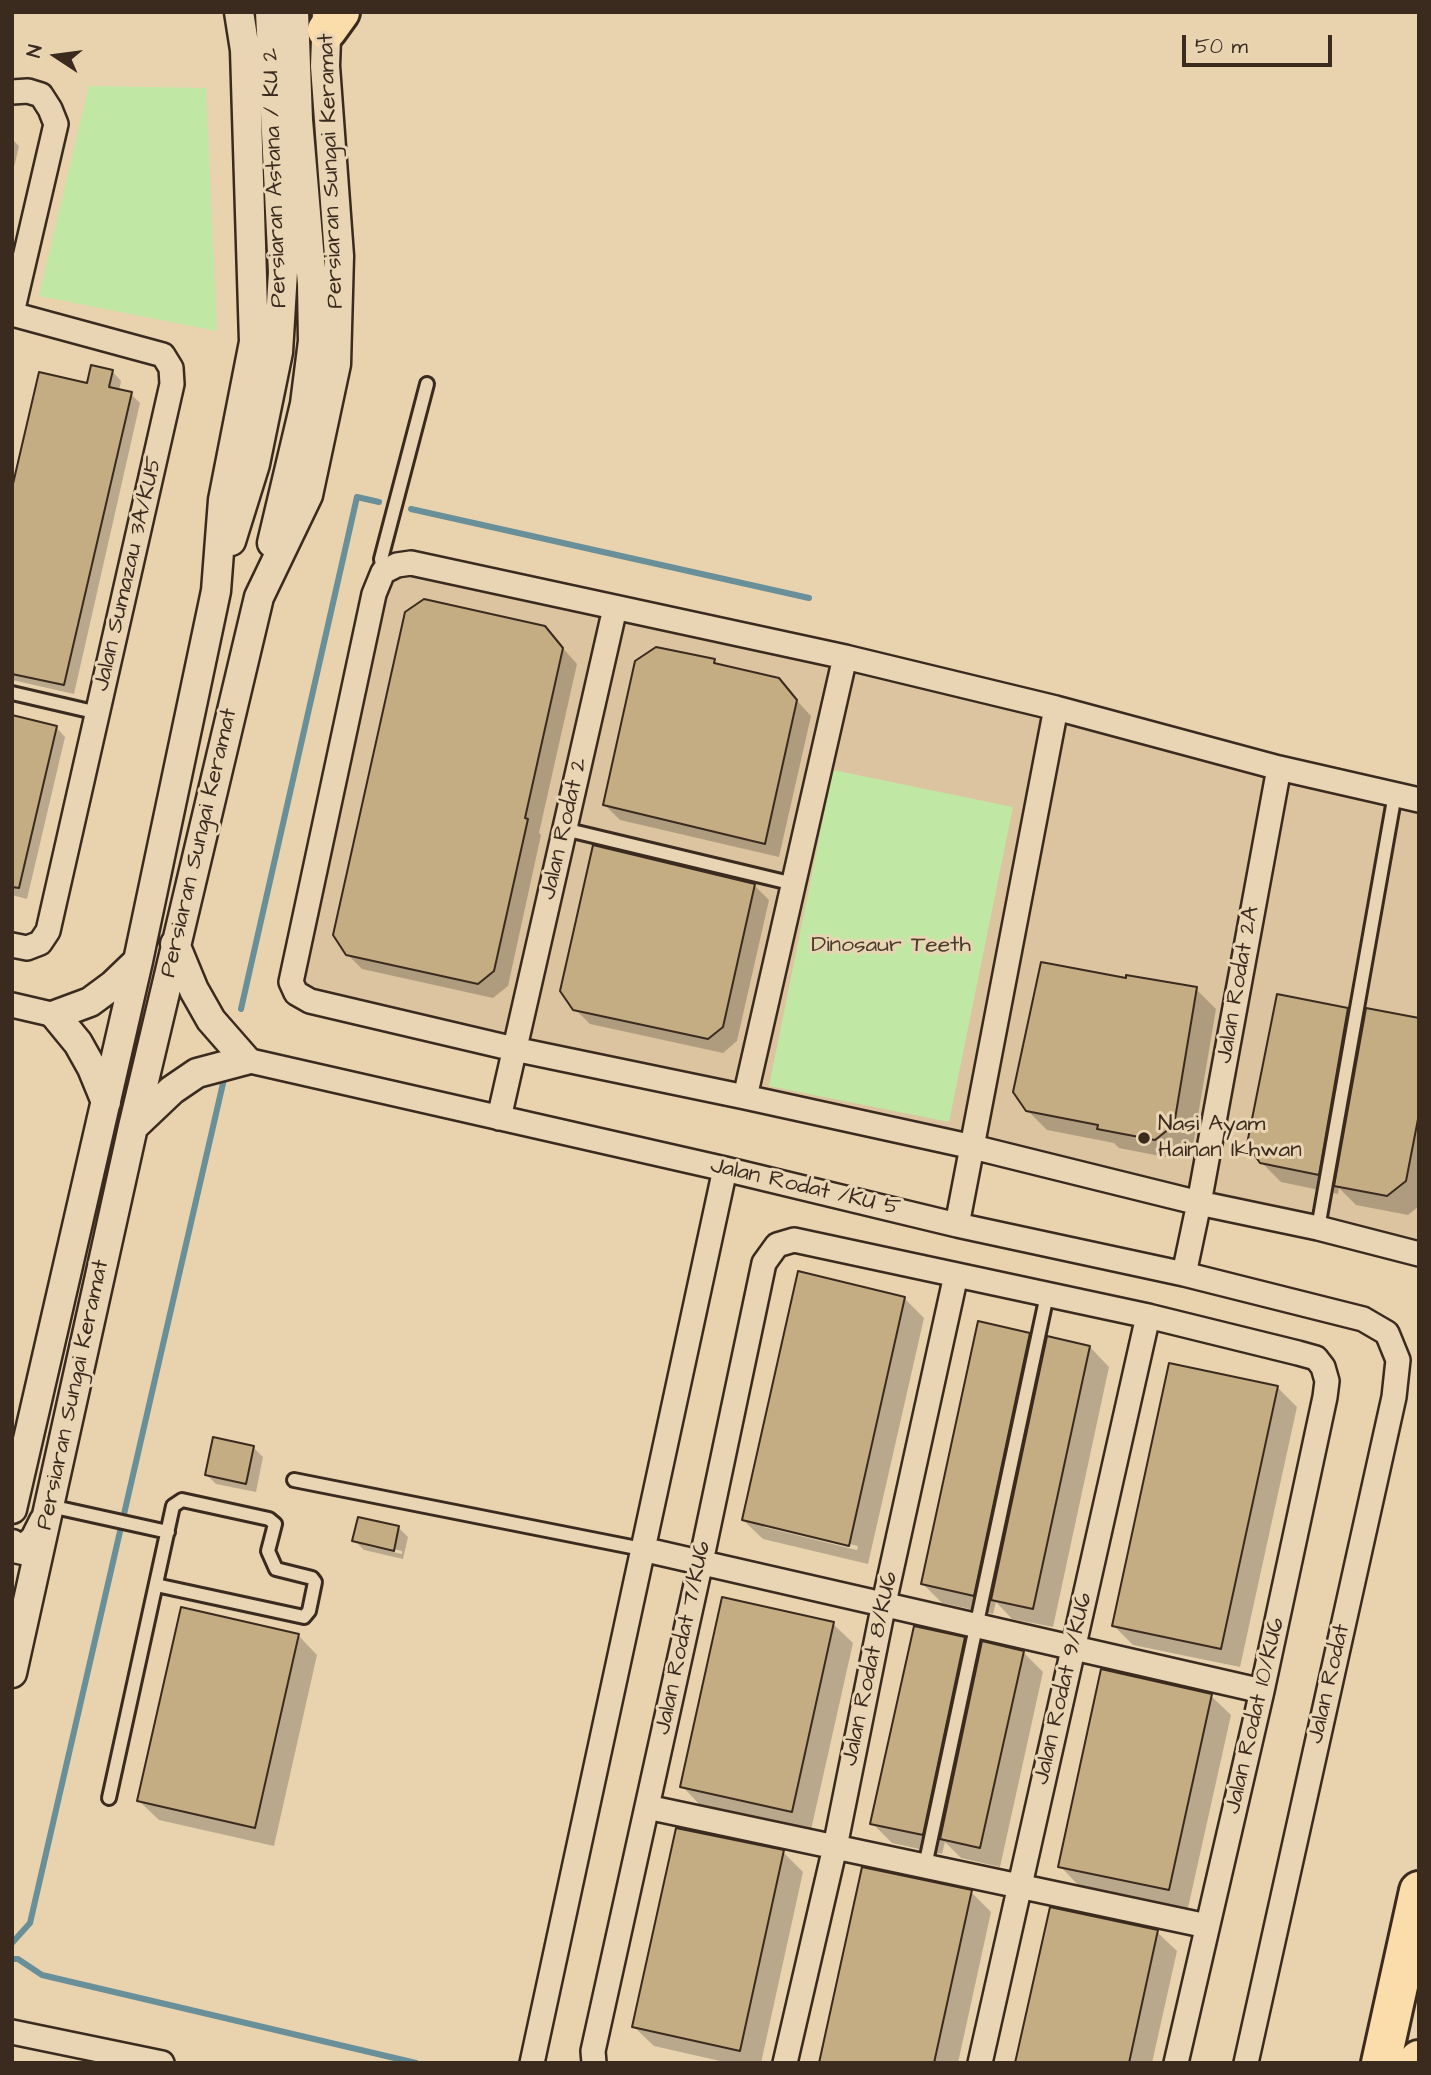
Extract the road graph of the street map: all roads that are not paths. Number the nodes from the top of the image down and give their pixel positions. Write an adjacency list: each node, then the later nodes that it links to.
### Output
1 (239, 12): 9 (street, Persiaran Sungai Keramat)
2 (270, 12): 9 (street, Persiaran Astana / KU 2)
3 (294, 12): 10 (street, Persiaran Astana / KU 2)
4 (331, 18): 10 (street, Persiaran Sungai Keramat)
5 (12, 92): 6 (street)
6 (12, 313): 15 (street, Jalan Sumazau 3A/KU5)
7 (427, 384): 8 (lane)
8 (383, 572): 11 (street); 26 (street)
9 (217, 587): 23 (street, Persiaran Sungai Keramat)
10 (259, 597): 21 (street, Persiaran Sungai Keramat)
11 (615, 608): 12 (street); 19 (street, Jalan Rodat 2)
12 (845, 657): 14 (street); 20 (street)
13 (12, 693): 15 (lane)
14 (1056, 708): 16 (street); 32 (street)
15 (98, 713): 22 (street, Jalan Sumazau 3A/KU5)
16 (1279, 768): 17 (street); 34 (street, Jalan Rodat 2A)
17 (1395, 794): 18 (street); 36 (lane)
18 (1419, 800)
19 (564, 830): 20 (lane); 26 (street, Jalan Rodat 2)
20 (793, 884): 28 (street)
21 (175, 944): 27 (street); 31 (street, Persiaran Sungai Keramat)
22 (12, 945)
23 (138, 961): 25 (street); 29 (street, Persiaran Sungai Keramat)
24 (12, 1005): 25 (street)
25 (55, 1015): 29 (street)
26 (514, 1049): 28 (street); 30 (street, Jalan Rodat 2)
27 (246, 1060): 30 (street, Jalan Rodat /KU 5); 31 (street)
28 (745, 1097): 32 (street)
29 (106, 1102): 45 (street, Persiaran Sungai Keramat)
30 (499, 1118): 33 (street, Jalan Rodat /KU 5)
31 (133, 1127): 44 (street, Persiaran Sungai Keramat)
32 (973, 1147): 34 (street); 35 (street)
33 (725, 1169): 35 (street, Jalan Rodat /KU 5); 48 (street)
34 (1199, 1203): 36 (street); 38 (street, Jalan Rodat 2A)
35 (957, 1225): 38 (street, Jalan Rodat /KU 5)
36 (1318, 1228): 37 (street)
37 (1419, 1254)
38 (1184, 1274): 42 (street, Jalan Rodat /KU 5)
39 (956, 1275): 40 (street); 49 (street, Jalan Rodat 7/KU6); 51 (street, Jalan Rodat 8/KU6)
40 (1047, 1295): 41 (street); 52 (lane)
41 (1148, 1316): 53 (street, Jalan Rodat 9/KU6); 55 (street, Jalan Rodat 10/KU6)
42 (1363, 1319): 70 (street, Jalan Rodat)
43 (294, 1480): 48 (lane)
44 (50, 1508): 46 (lane); 47 (street); 54 (street, Persiaran Sungai Keramat)
45 (12, 1509)
46 (168, 1532): 50 (lane); 50 (lane)
47 (12, 1544)
48 (642, 1549): 49 (street); 66 (street)
49 (701, 1562): 51 (street); 57 (street, Jalan Rodat 7/KU6)
50 (156, 1585): 56 (lane)
51 (884, 1603): 52 (street); 58 (street, Jalan Rodat 8/KU6)
52 (976, 1625): 53 (street); 59 (lane)
53 (1073, 1647): 55 (street); 60 (street, Jalan Rodat 9/KU6)
54 (12, 1673)
55 (1262, 1691): 62 (street, Jalan Rodat 10/KU6)
56 (109, 1798)
57 (648, 1807): 58 (street); 64 (street, Jalan Rodat 7/KU6)
58 (835, 1847): 59 (street); 67 (street, Jalan Rodat 8/KU6)
59 (925, 1866): 60 (street)
60 (1020, 1886): 62 (street); 68 (street, Jalan Rodat 9/KU6)
61 (1419, 1891): 71 (highway)
62 (1208, 1926): 69 (street, Jalan Rodat 10/KU6)
63 (12, 2032): 65 (street)
64 (594, 2057)
65 (162, 2063)
66 (532, 2063)
67 (785, 2063)
68 (981, 2063)
69 (1176, 2063)
70 (1246, 2063)
71 (1381, 2063)

